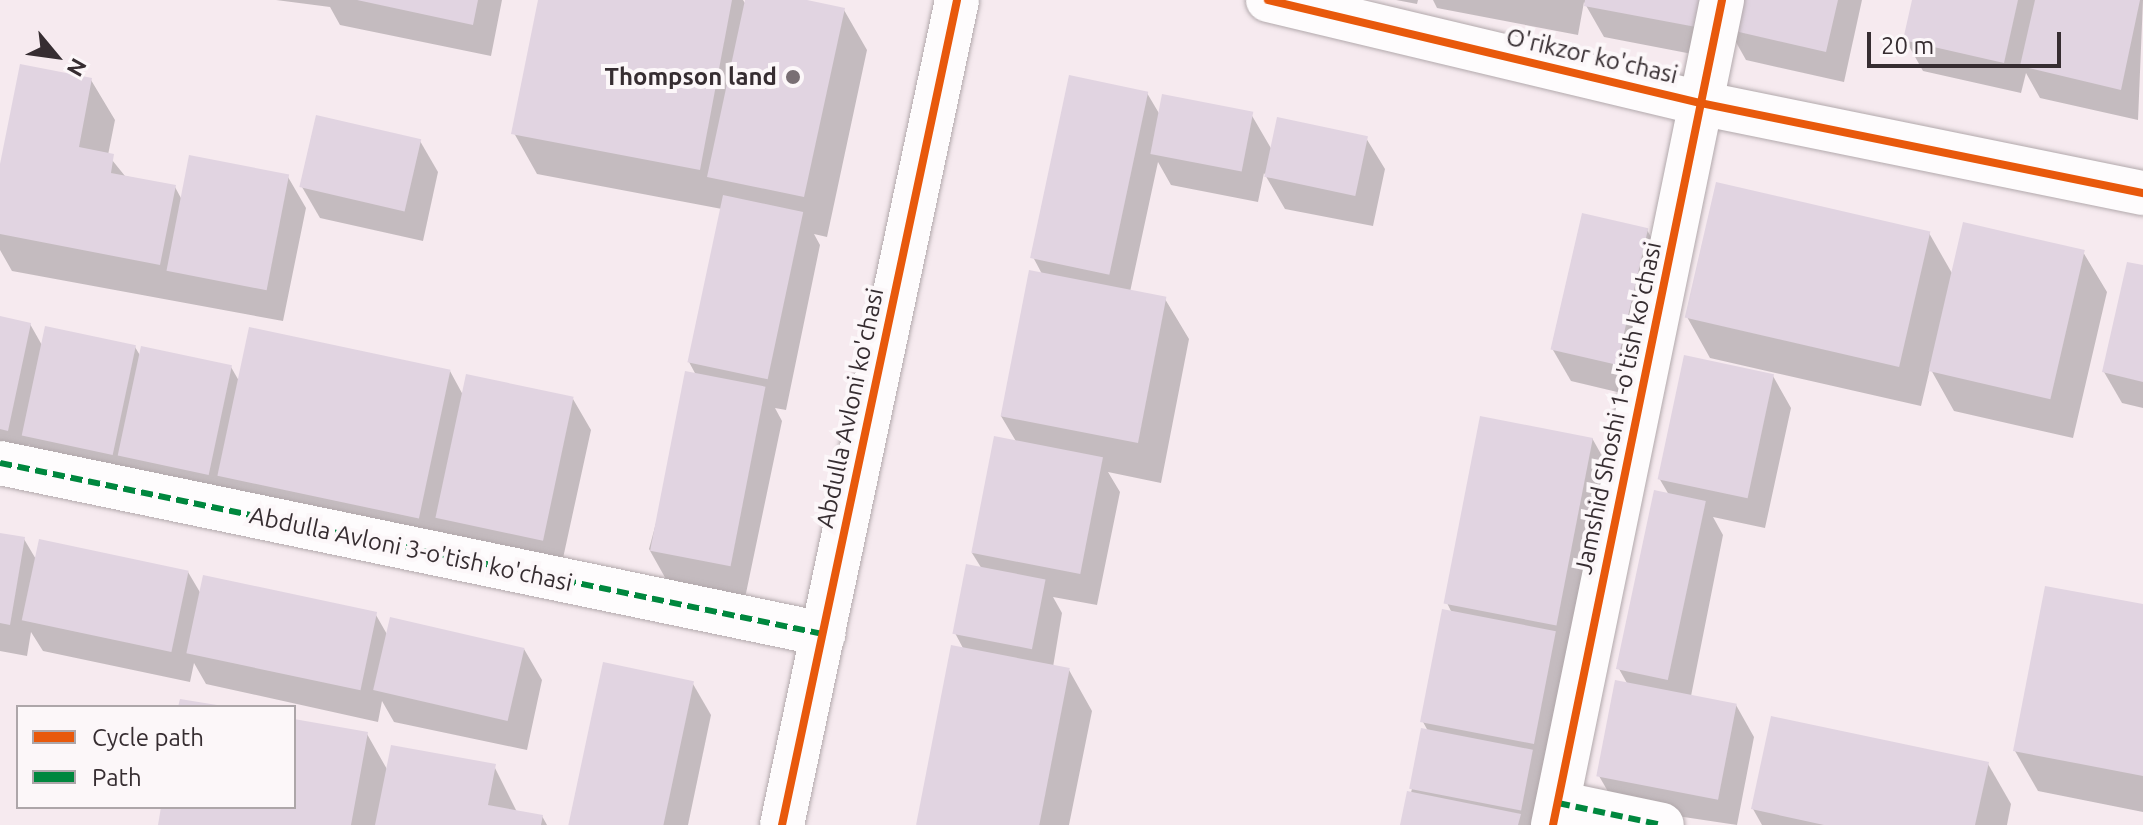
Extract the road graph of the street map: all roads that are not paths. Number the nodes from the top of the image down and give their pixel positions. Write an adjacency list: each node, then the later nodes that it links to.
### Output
1 (957, 0): 7 (street, Abdulla Avloni ko'chasi)
2 (1268, 0): 4 (street, O'rikzor ko'chasi)
3 (1722, 0): 4 (street, Jamshid Shoshi 1-o'tish ko'chasi)
4 (1700, 103): 5 (street, O'rikzor ko'chasi); 8 (street, Jamshid Shoshi 1-o'tish ko'chasi)
5 (2143, 193)
6 (0, 463): 7 (street, Abdulla Avloni 3-o'tish ko'chasi)
7 (823, 634): 9 (street, Abdulla Avloni ko'chasi)
8 (1555, 814): 10 (street, Jamshid Shoshi 1-o'tish ko'chasi)
9 (782, 825)
10 (1662, 825)

